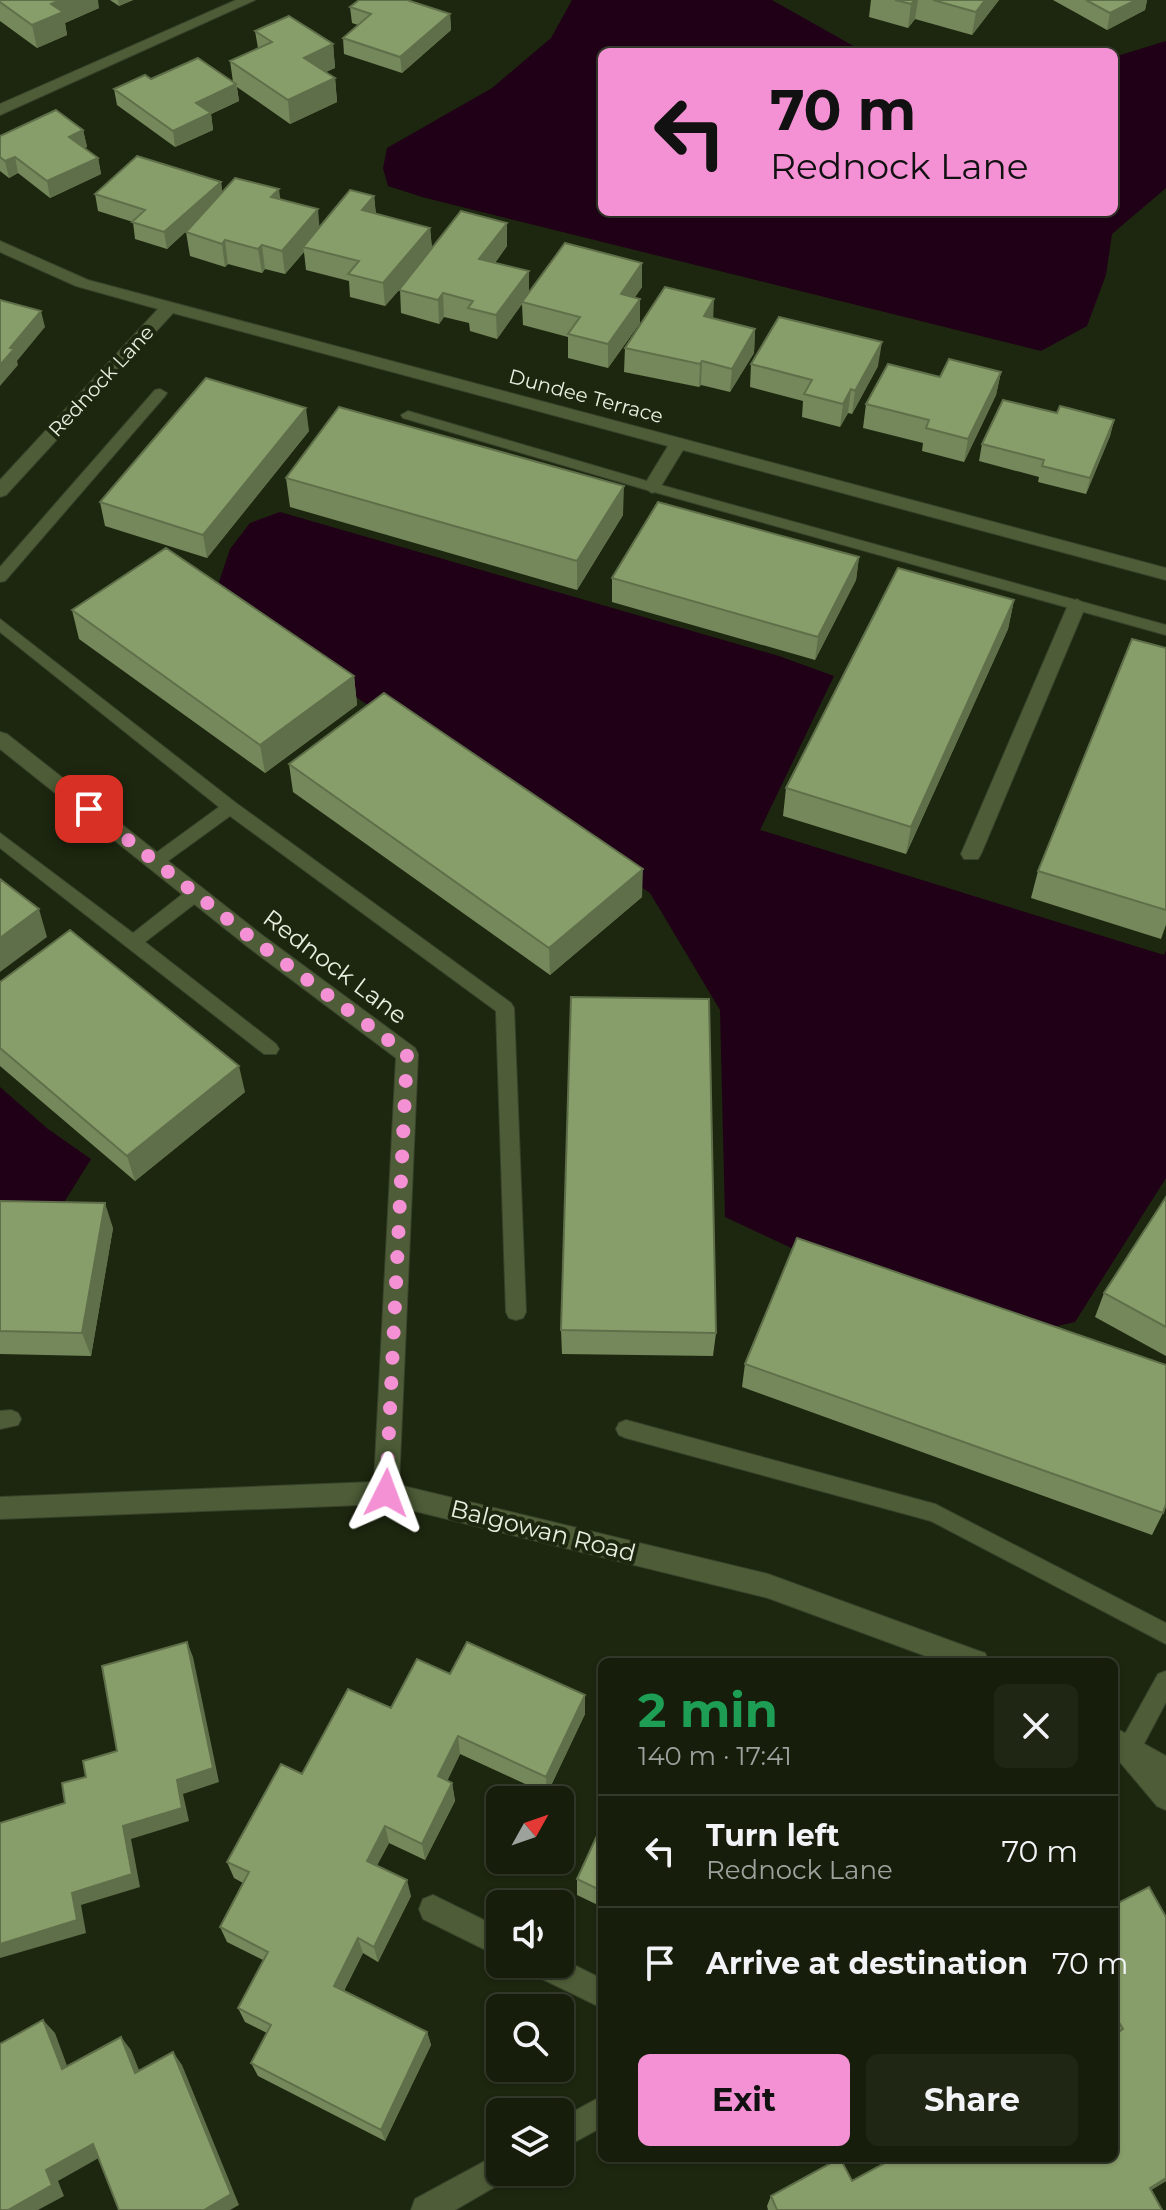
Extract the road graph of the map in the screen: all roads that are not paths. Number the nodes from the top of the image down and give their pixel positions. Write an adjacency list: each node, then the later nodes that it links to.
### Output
1 (248, 0): 2 (street)
2 (0, 110)
3 (0, 246): 4 (street, Dundee Terrace)
4 (169, 307): 7 (street, Dundee Terrace); 9 (street, Rednock Lane)
5 (160, 393): 11 (lane)
6 (408, 415): 8 (lane)
7 (678, 444): 8 (street); 10 (street, Dundee Terrace)
8 (652, 487): 12 (lane)
9 (0, 491)
10 (1166, 574)
11 (0, 577)
12 (1077, 605): 14 (lane); 18 (street)
13 (0, 624): 16 (lane)
14 (1166, 630)
15 (0, 739): 19 (street, Rednock Lane)
16 (230, 807): 19 (lane); 23 (lane)
17 (0, 839): 21 (lane)
18 (971, 854)
19 (155, 862): 20 (street, Rednock Lane)
20 (195, 894): 21 (lane); 25 (street, Rednock Lane)
21 (133, 942): 22 (lane)
22 (270, 1049)
23 (516, 1312)
24 (626, 1429): 27 (lane)
25 (386, 1493): 26 (street, Balgowan Road); 28 (street, Balgowan Road)
26 (0, 1508)
27 (1166, 1634)
28 (965, 1658)
29 (1166, 1681): 30 (lane)
30 (1121, 1744): 31 (street); 32 (street)
31 (1166, 1771)
32 (1166, 1797)
33 (433, 1909): 34 (street)
34 (486, 1936)
35 (570, 1978): 36 (street)
36 (598, 1992)
37 (598, 2113): 38 (street)
38 (574, 2127)
39 (486, 2176): 40 (street)
40 (426, 2210)

